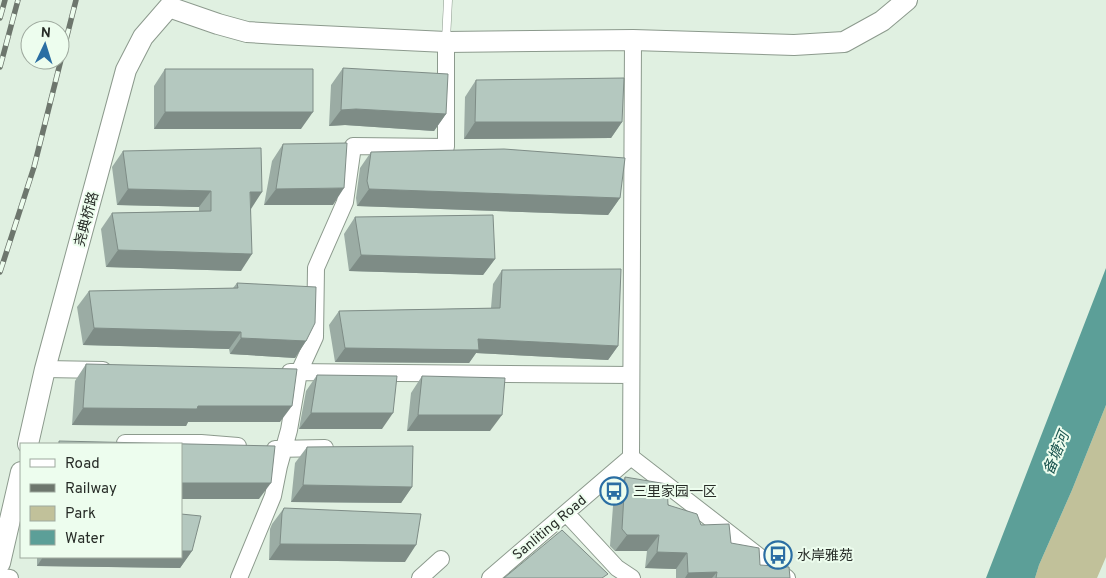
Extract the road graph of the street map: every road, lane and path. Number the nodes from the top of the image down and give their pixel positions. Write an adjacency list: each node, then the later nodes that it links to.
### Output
1 (448, 0): 5 (lane)
2 (906, 0): 4 (street)
3 (172, 3): 5 (street); 6 (street, 尧典桥路)
4 (633, 40): 5 (street); 10 (street)
5 (446, 42): 9 (street)
6 (45, 369): 7 (street); 11 (street, 尧典桥路)
7 (114, 370)
8 (270, 372): 9 (street)
9 (299, 372): 10 (street); 14 (street)
10 (631, 375): 15 (street)
11 (28, 443)
12 (112, 443): 14 (street)
13 (342, 448): 14 (street)
14 (284, 450): 22 (street)
15 (631, 457): 17 (street, Sanliting Road); 26 (street)
16 (20, 476): 19 (street)
17 (566, 513): 24 (street, Sanliting Road); 25 (street)
18 (441, 559): 23 (street)
19 (0, 563)
20 (0, 577): 21 (street)
21 (10, 578)
22 (239, 578)
23 (420, 578)
24 (490, 578)
25 (632, 578)
26 (787, 578)

